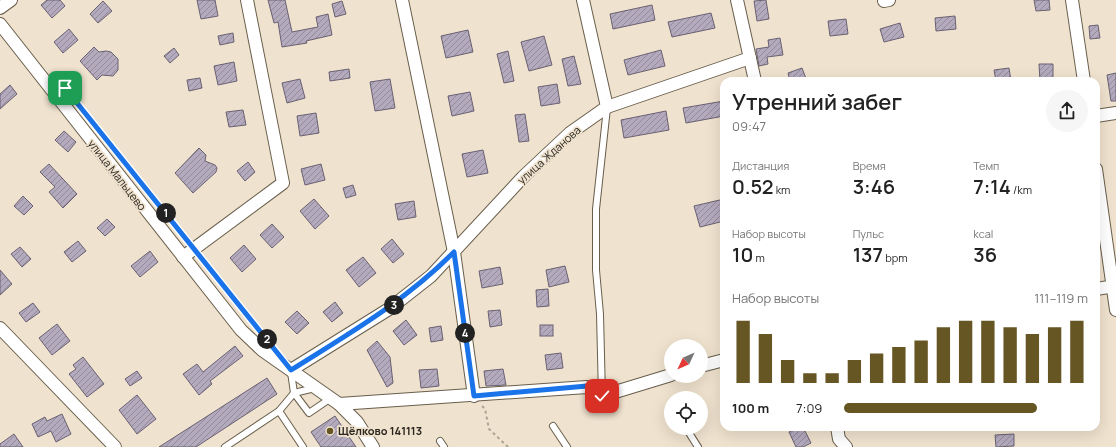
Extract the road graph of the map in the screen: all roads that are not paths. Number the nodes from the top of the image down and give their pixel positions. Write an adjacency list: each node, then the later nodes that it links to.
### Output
1 (11, 0): 7 (street)
2 (247, 0): 17 (street)
3 (402, 0): 16 (street)
4 (583, 0): 12 (street)
5 (737, 0): 9 (street)
6 (1072, 0): 11 (street)
7 (0, 8)
8 (0, 24): 17 (street, улица Мальцево)
9 (750, 58): 10 (street); 12 (street, улица Жданова)
10 (754, 77)
11 (1083, 77)
12 (607, 107): 16 (street, улица Жданова); 29 (lane)
13 (1116, 113): 14 (street)
14 (1100, 115)
15 (1100, 195): 18 (street)
16 (454, 252): 24 (street, улица Жданова); 28 (street)
17 (183, 257): 24 (street, улица Мальцево)
18 (1114, 286): 19 (street); 20 (street)
19 (1100, 288)
20 (1116, 310)
21 (0, 328): 36 (street)
22 (720, 361): 23 (street)
23 (708, 364)
24 (291, 370): 26 (street, улица Мальцево); 27 (lane)
25 (664, 377): 29 (street)
26 (317, 388): 27 (lane); 30 (street, улица Мальцево)
27 (294, 393): 30 (lane); 31 (lane)
28 (474, 396): 29 (street); 30 (street)
29 (602, 396)
30 (335, 402): 39 (street, улица Мальцево)
31 (279, 411): 37 (lane); 38 (lane)
32 (553, 426): 41 (lane)
33 (838, 431): 43 (street)
34 (690, 435): 42 (lane)
35 (440, 440): 40 (lane)
36 (115, 447)
37 (225, 447)
38 (303, 447)
39 (373, 447)
40 (444, 447)
41 (567, 447)
42 (698, 447)
43 (846, 447)

